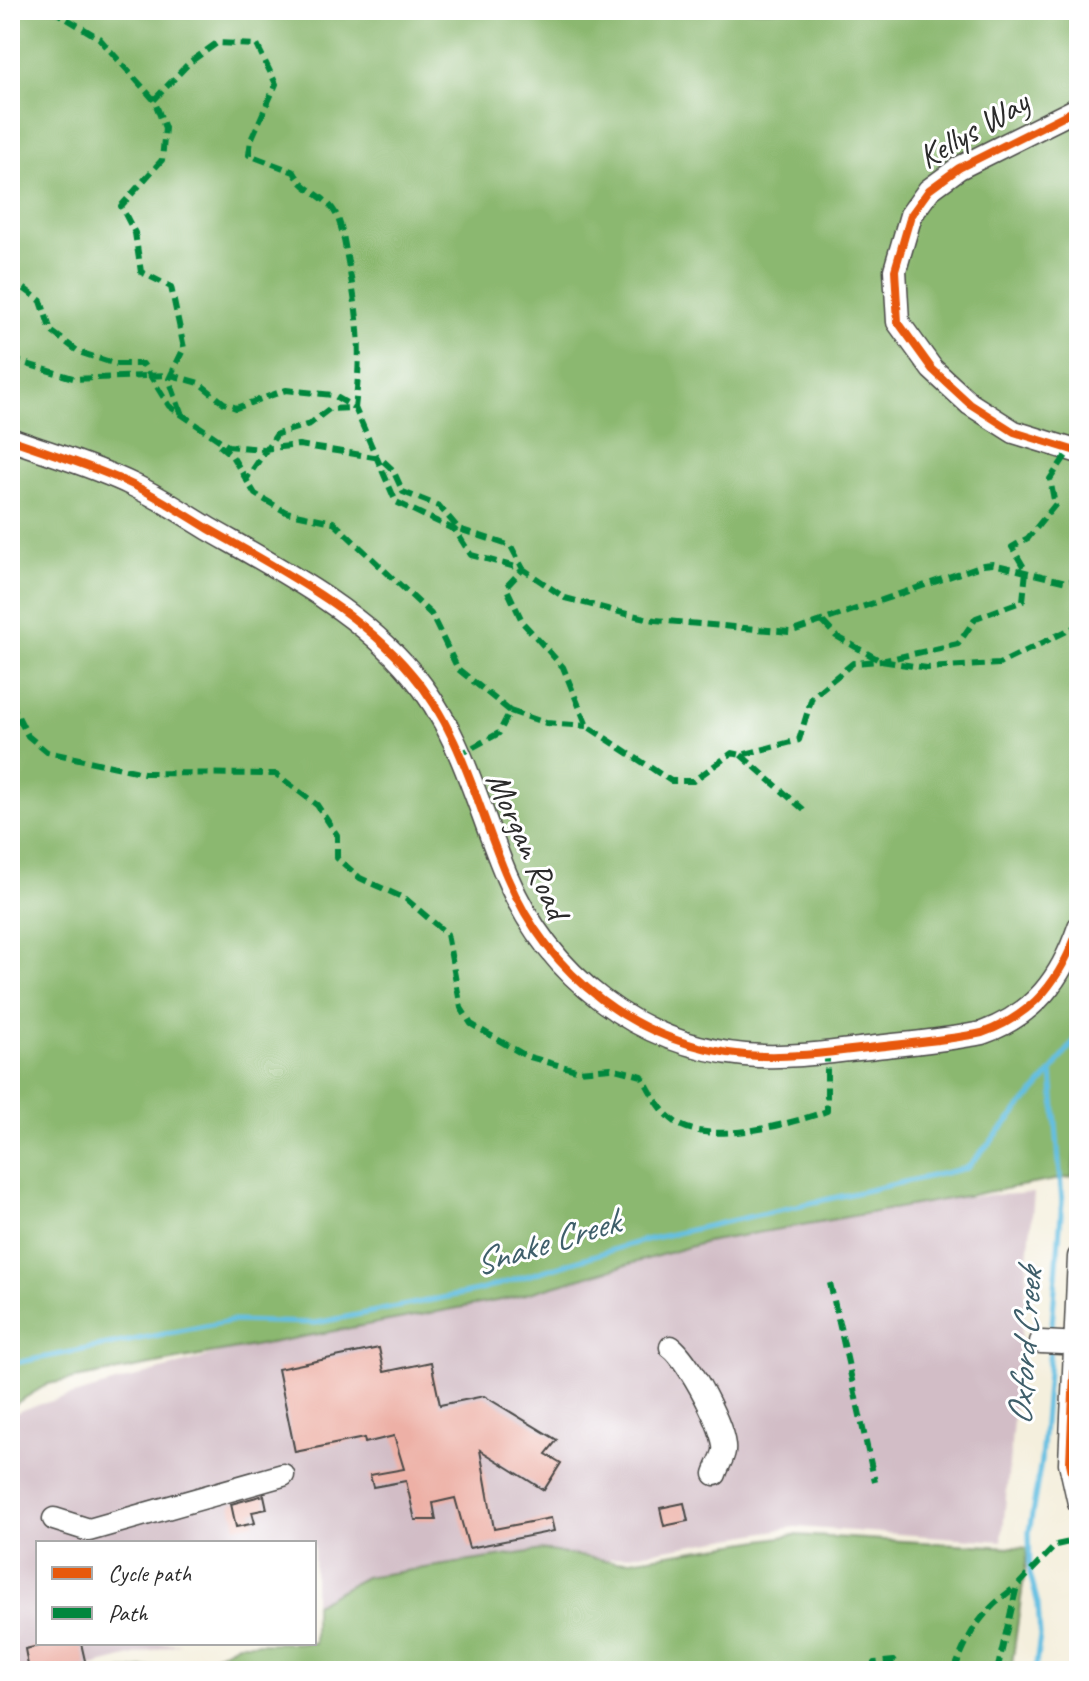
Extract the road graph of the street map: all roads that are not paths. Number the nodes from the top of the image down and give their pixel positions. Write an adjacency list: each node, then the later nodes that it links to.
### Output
1 (1079, 108): 3 (street, Kellys Way)
2 (10, 439): 4 (street, Morgan Road)
3 (1079, 452)
4 (1079, 927)
5 (1079, 1257): 9 (street)
6 (671, 1347): 7 (street)
7 (715, 1474)
8 (283, 1475): 11 (street)
9 (1079, 1503)
10 (54, 1519): 11 (street)
11 (87, 1537)

